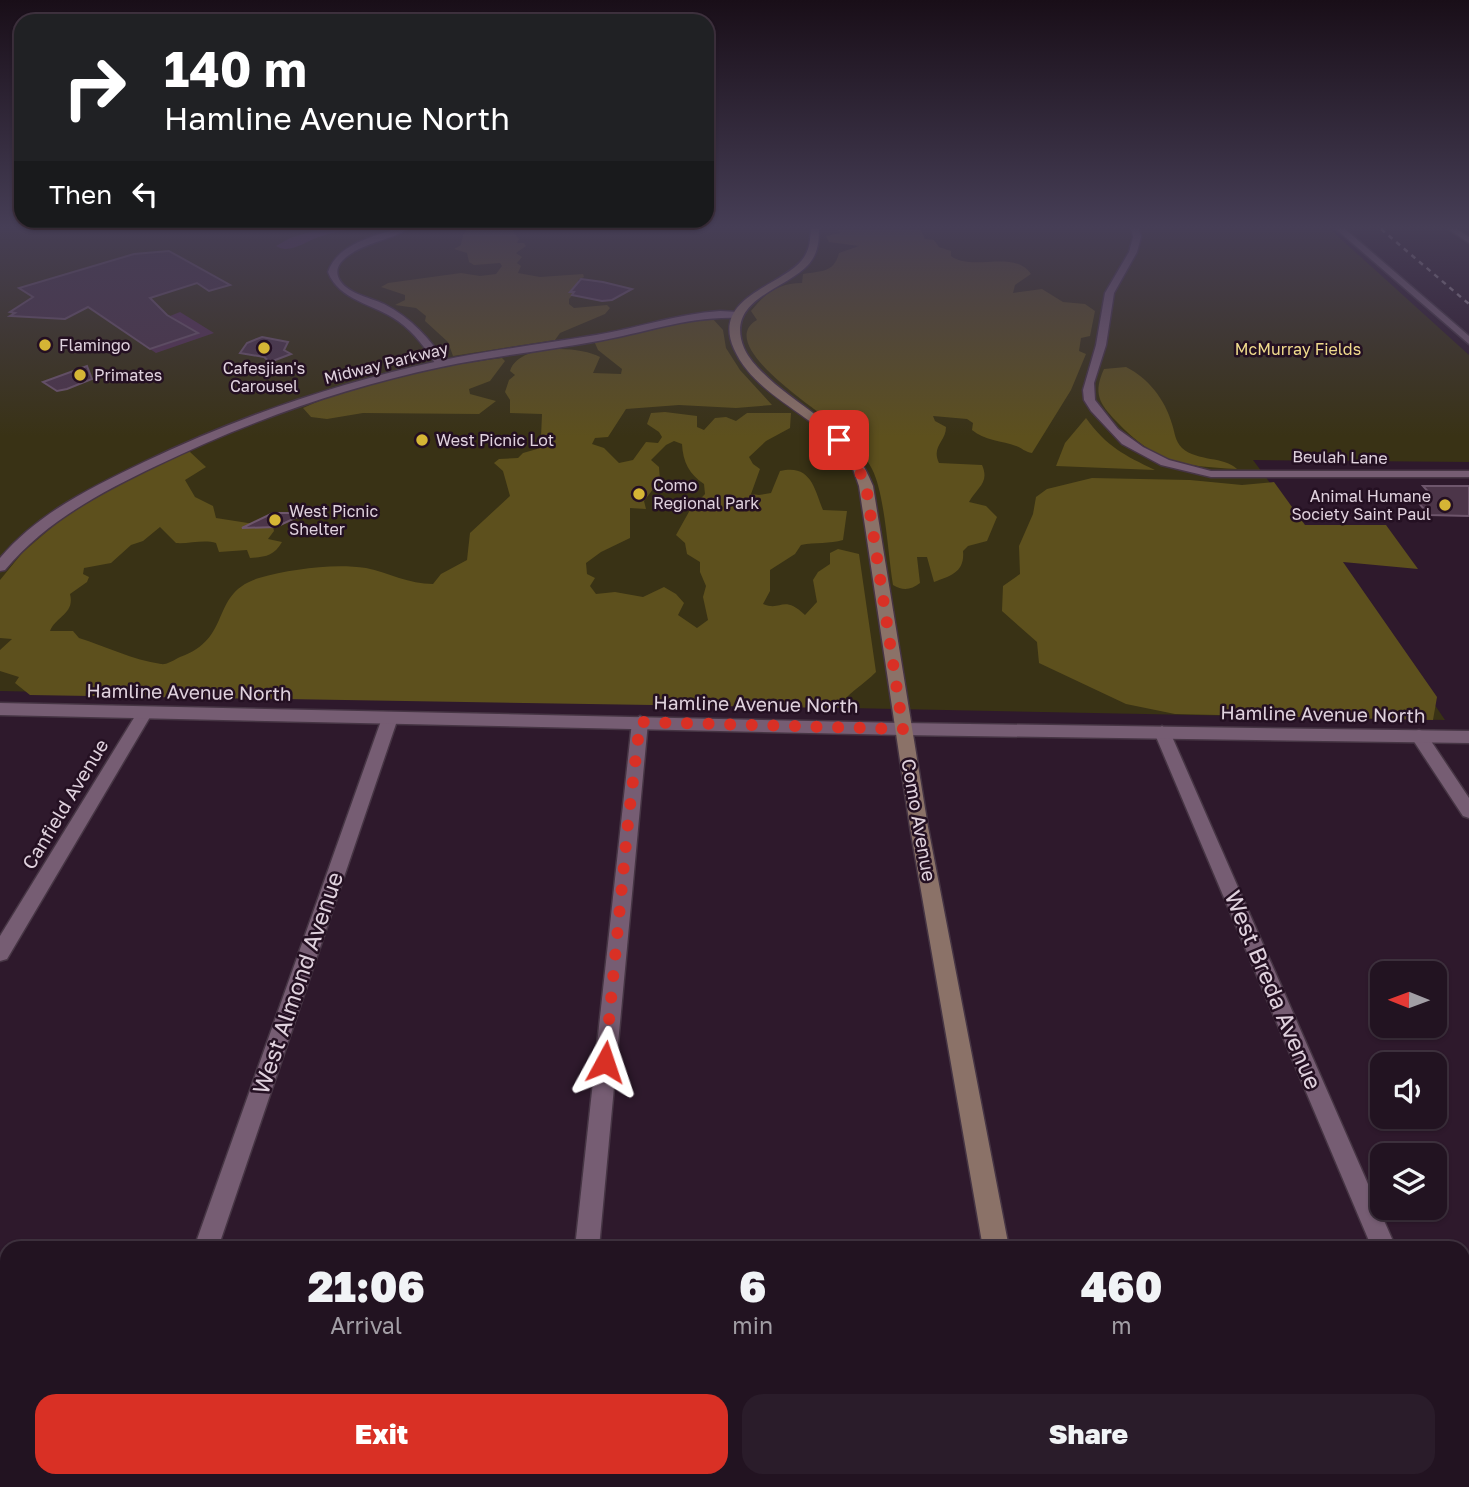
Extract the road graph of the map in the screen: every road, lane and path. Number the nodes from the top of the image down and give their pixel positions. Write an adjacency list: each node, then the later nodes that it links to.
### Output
1 (364, 298): 7 (street)
2 (753, 298): 5 (main road)
3 (1109, 298): 8 (street, Beulah Lane)
4 (1420, 298): 6 (street)
5 (738, 315): 7 (street, Midway Parkway); 14 (main road, Como Avenue)
6 (1469, 341)
7 (441, 364): 9 (street, Midway Parkway)
8 (1469, 474)
9 (0, 567)
10 (0, 709): 11 (street, Hamline Avenue North)
11 (145, 712): 12 (street, Hamline Avenue North); 19 (street, Canfield Avenue)
12 (390, 718): 13 (street, Hamline Avenue North); 20 (street, West Almond Avenue)
13 (640, 722): 14 (street, Hamline Avenue North); 21 (street)
14 (903, 729): 15 (street, Hamline Avenue North); 22 (main road, Como Avenue)
15 (1162, 732): 16 (street, Hamline Avenue North); 23 (street, West Breda Avenue)
16 (1419, 736): 17 (street, Hamline Avenue North); 18 (street)
17 (1469, 737)
18 (1469, 811)
19 (0, 953)
20 (208, 1241)
21 (588, 1241)
22 (995, 1241)
23 (1381, 1241)

